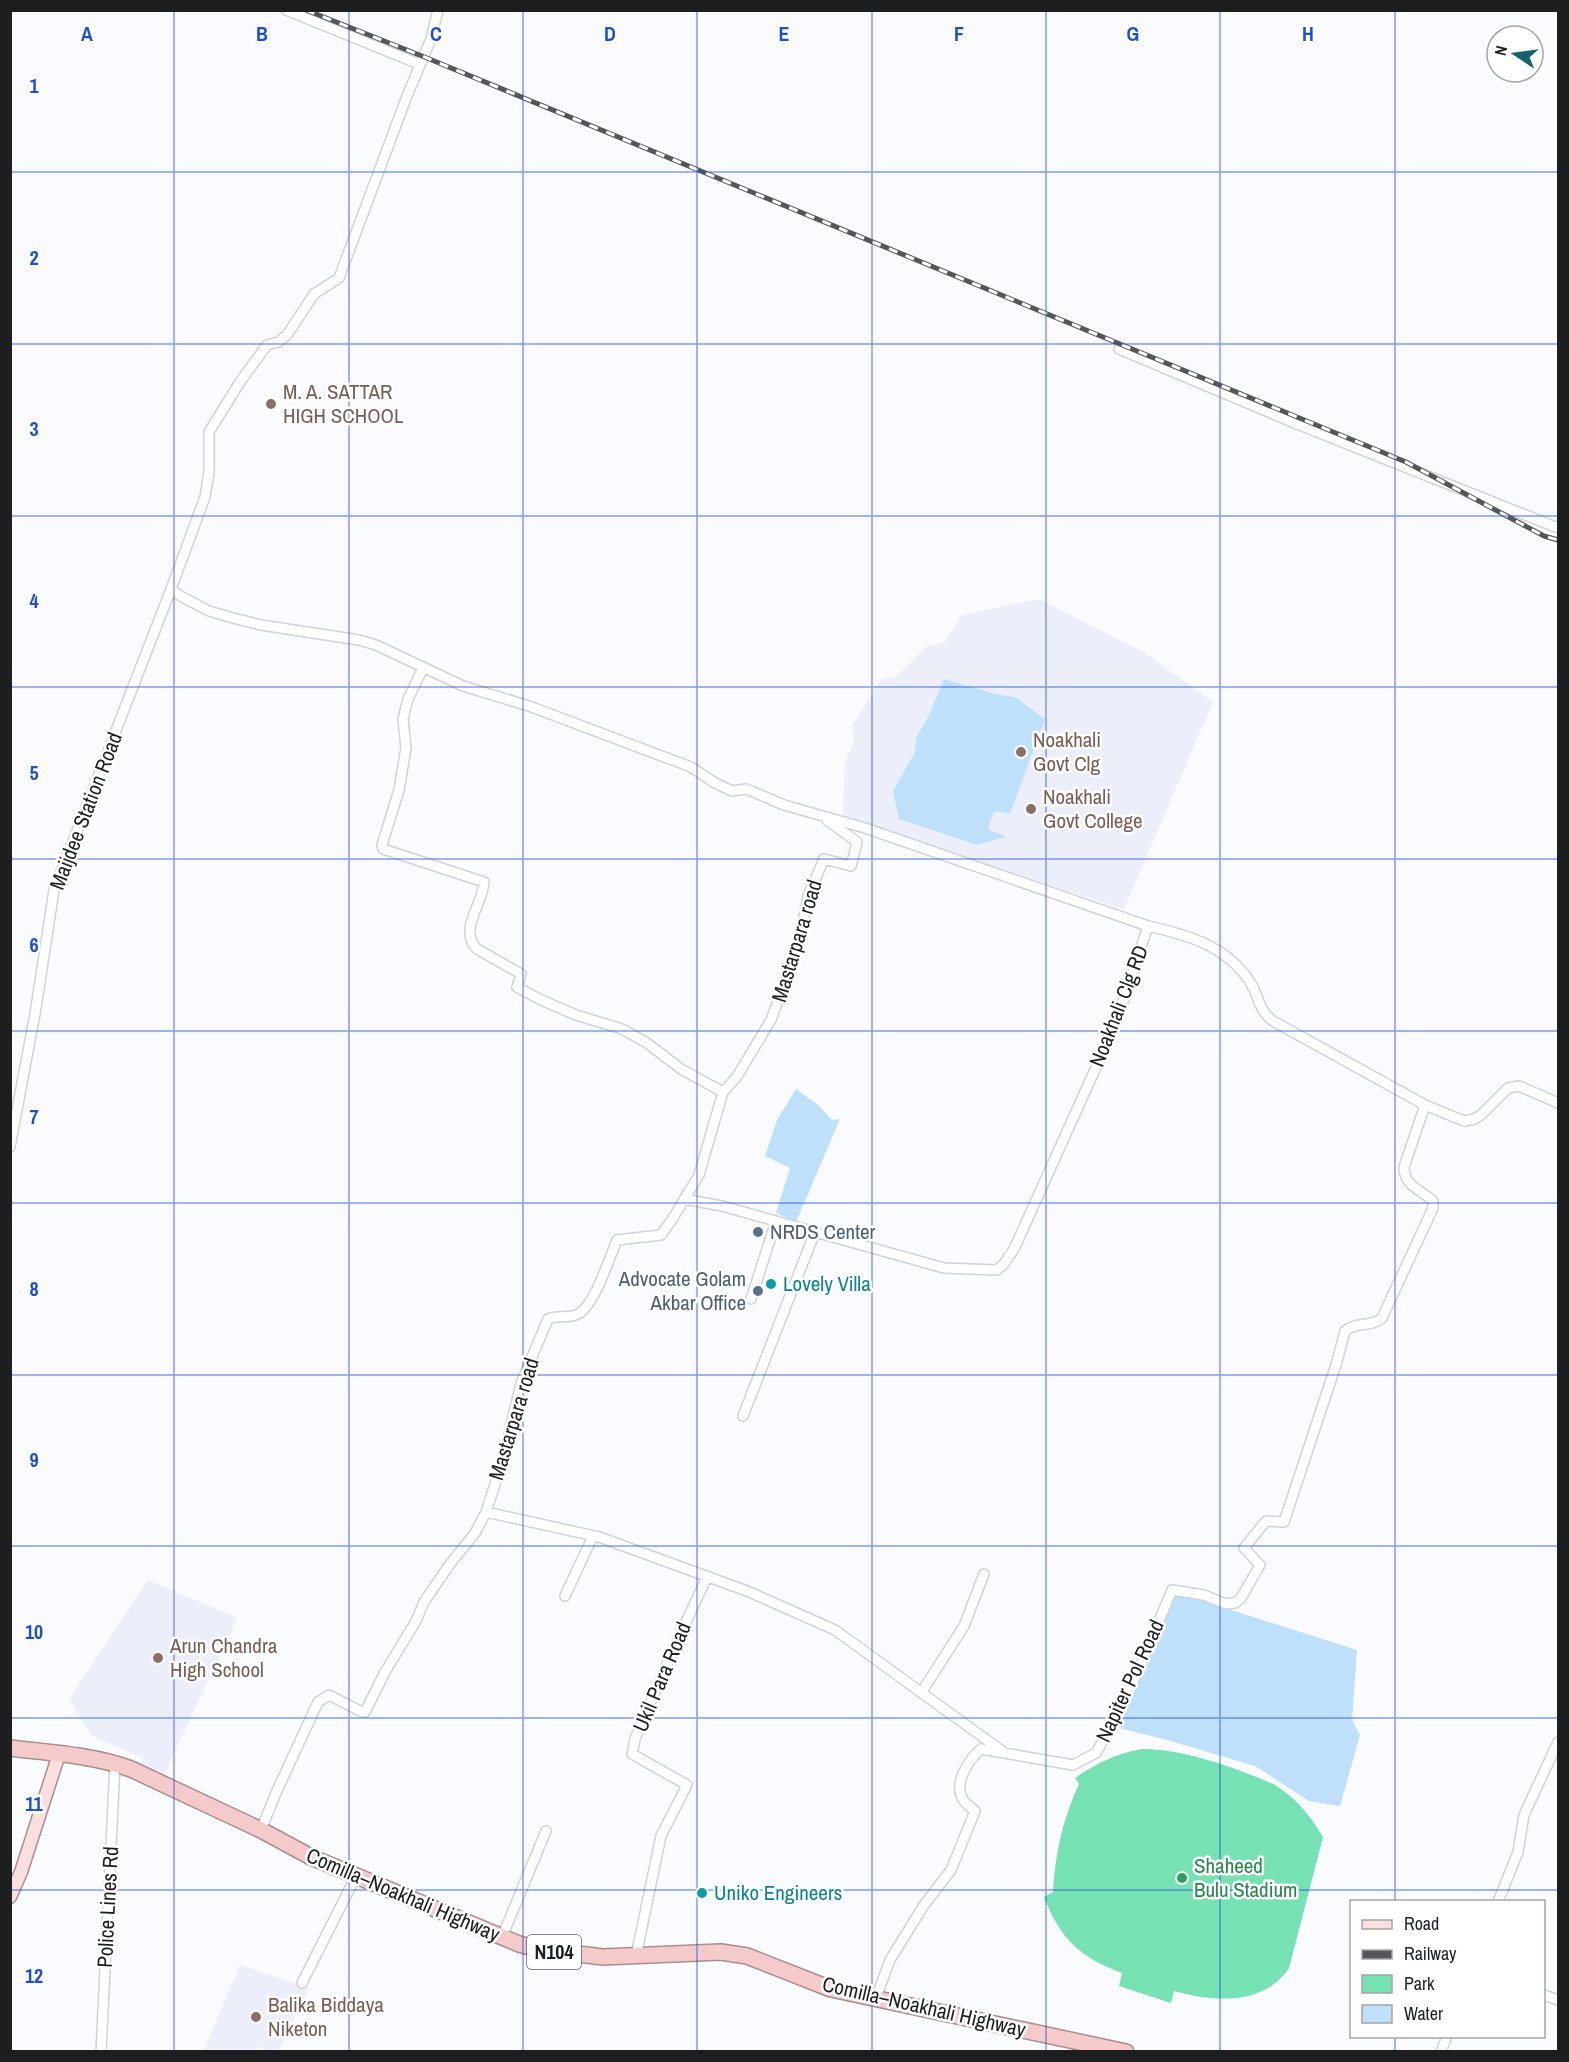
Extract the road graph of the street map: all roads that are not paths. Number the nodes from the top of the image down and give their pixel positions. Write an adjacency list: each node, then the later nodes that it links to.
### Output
1 (286, 10): 3 (street)
2 (438, 10): 3 (street, Maijdee Station Road)
3 (419, 64): 6 (street, Maijdee Station Road)
4 (1119, 349): 5 (street)
5 (1558, 528)
6 (171, 589): 7 (street); 13 (street, Maijdee Station Road)
7 (423, 668): 8 (street); 10 (street)
8 (820, 816): 9 (street); 10 (street, Mastarpara road)
9 (1148, 926): 12 (street, Noakhali Clg RD); 16 (street, Noakhali Clg RD)
10 (723, 1092): 14 (street, Mastarpara road)
11 (1558, 1103): 12 (street, Noakhali Clg RD)
12 (1425, 1106): 28 (street, Napiter Pol Road)
13 (10, 1147)
14 (684, 1199): 15 (street, Noakhali Clg RD); 19 (street, Mastarpara road)
15 (776, 1221): 16 (street, Noakhali Clg RD); 17 (street)
16 (815, 1232): 18 (street)
17 (751, 1299)
18 (743, 1416)
19 (486, 1512): 20 (street); 30 (street, Mastarpara road)
20 (593, 1536): 22 (street); 23 (street)
21 (984, 1574): 24 (street)
22 (707, 1577): 24 (street); 36 (street, Ukil Para Road)
23 (565, 1596)
24 (921, 1693): 28 (street)
25 (1558, 1742): 34 (street)
26 (10, 1748): 27 (highway, Comilla–Noakhali Highway / N104)
27 (59, 1754): 29 (highway, Comilla–Noakhali Highway / N104); 33 (main road)
28 (1005, 1754): 38 (street, Napiter Pol Road)
29 (115, 1763): 30 (highway, Comilla–Noakhali Highway / N104); 40 (street, Police Lines Rd)
30 (261, 1830): 32 (highway, Comilla–Noakhali Highway / N104)
31 (546, 1831): 35 (street)
32 (356, 1876): 35 (highway, Comilla–Noakhali Highway / N104); 37 (street)
33 (10, 1897)
34 (1499, 1900)
35 (502, 1937): 36 (highway, Comilla–Noakhali Highway / N104)
36 (636, 1956): 38 (highway, Comilla–Noakhali Highway / N104)
37 (302, 1983)
38 (876, 1998): 39 (highway, Comilla–Noakhali Highway / N104)
39 (1067, 2045): 41 (highway, Comilla–Noakhali Highway / N104)
40 (101, 2052)
41 (1126, 2052)

